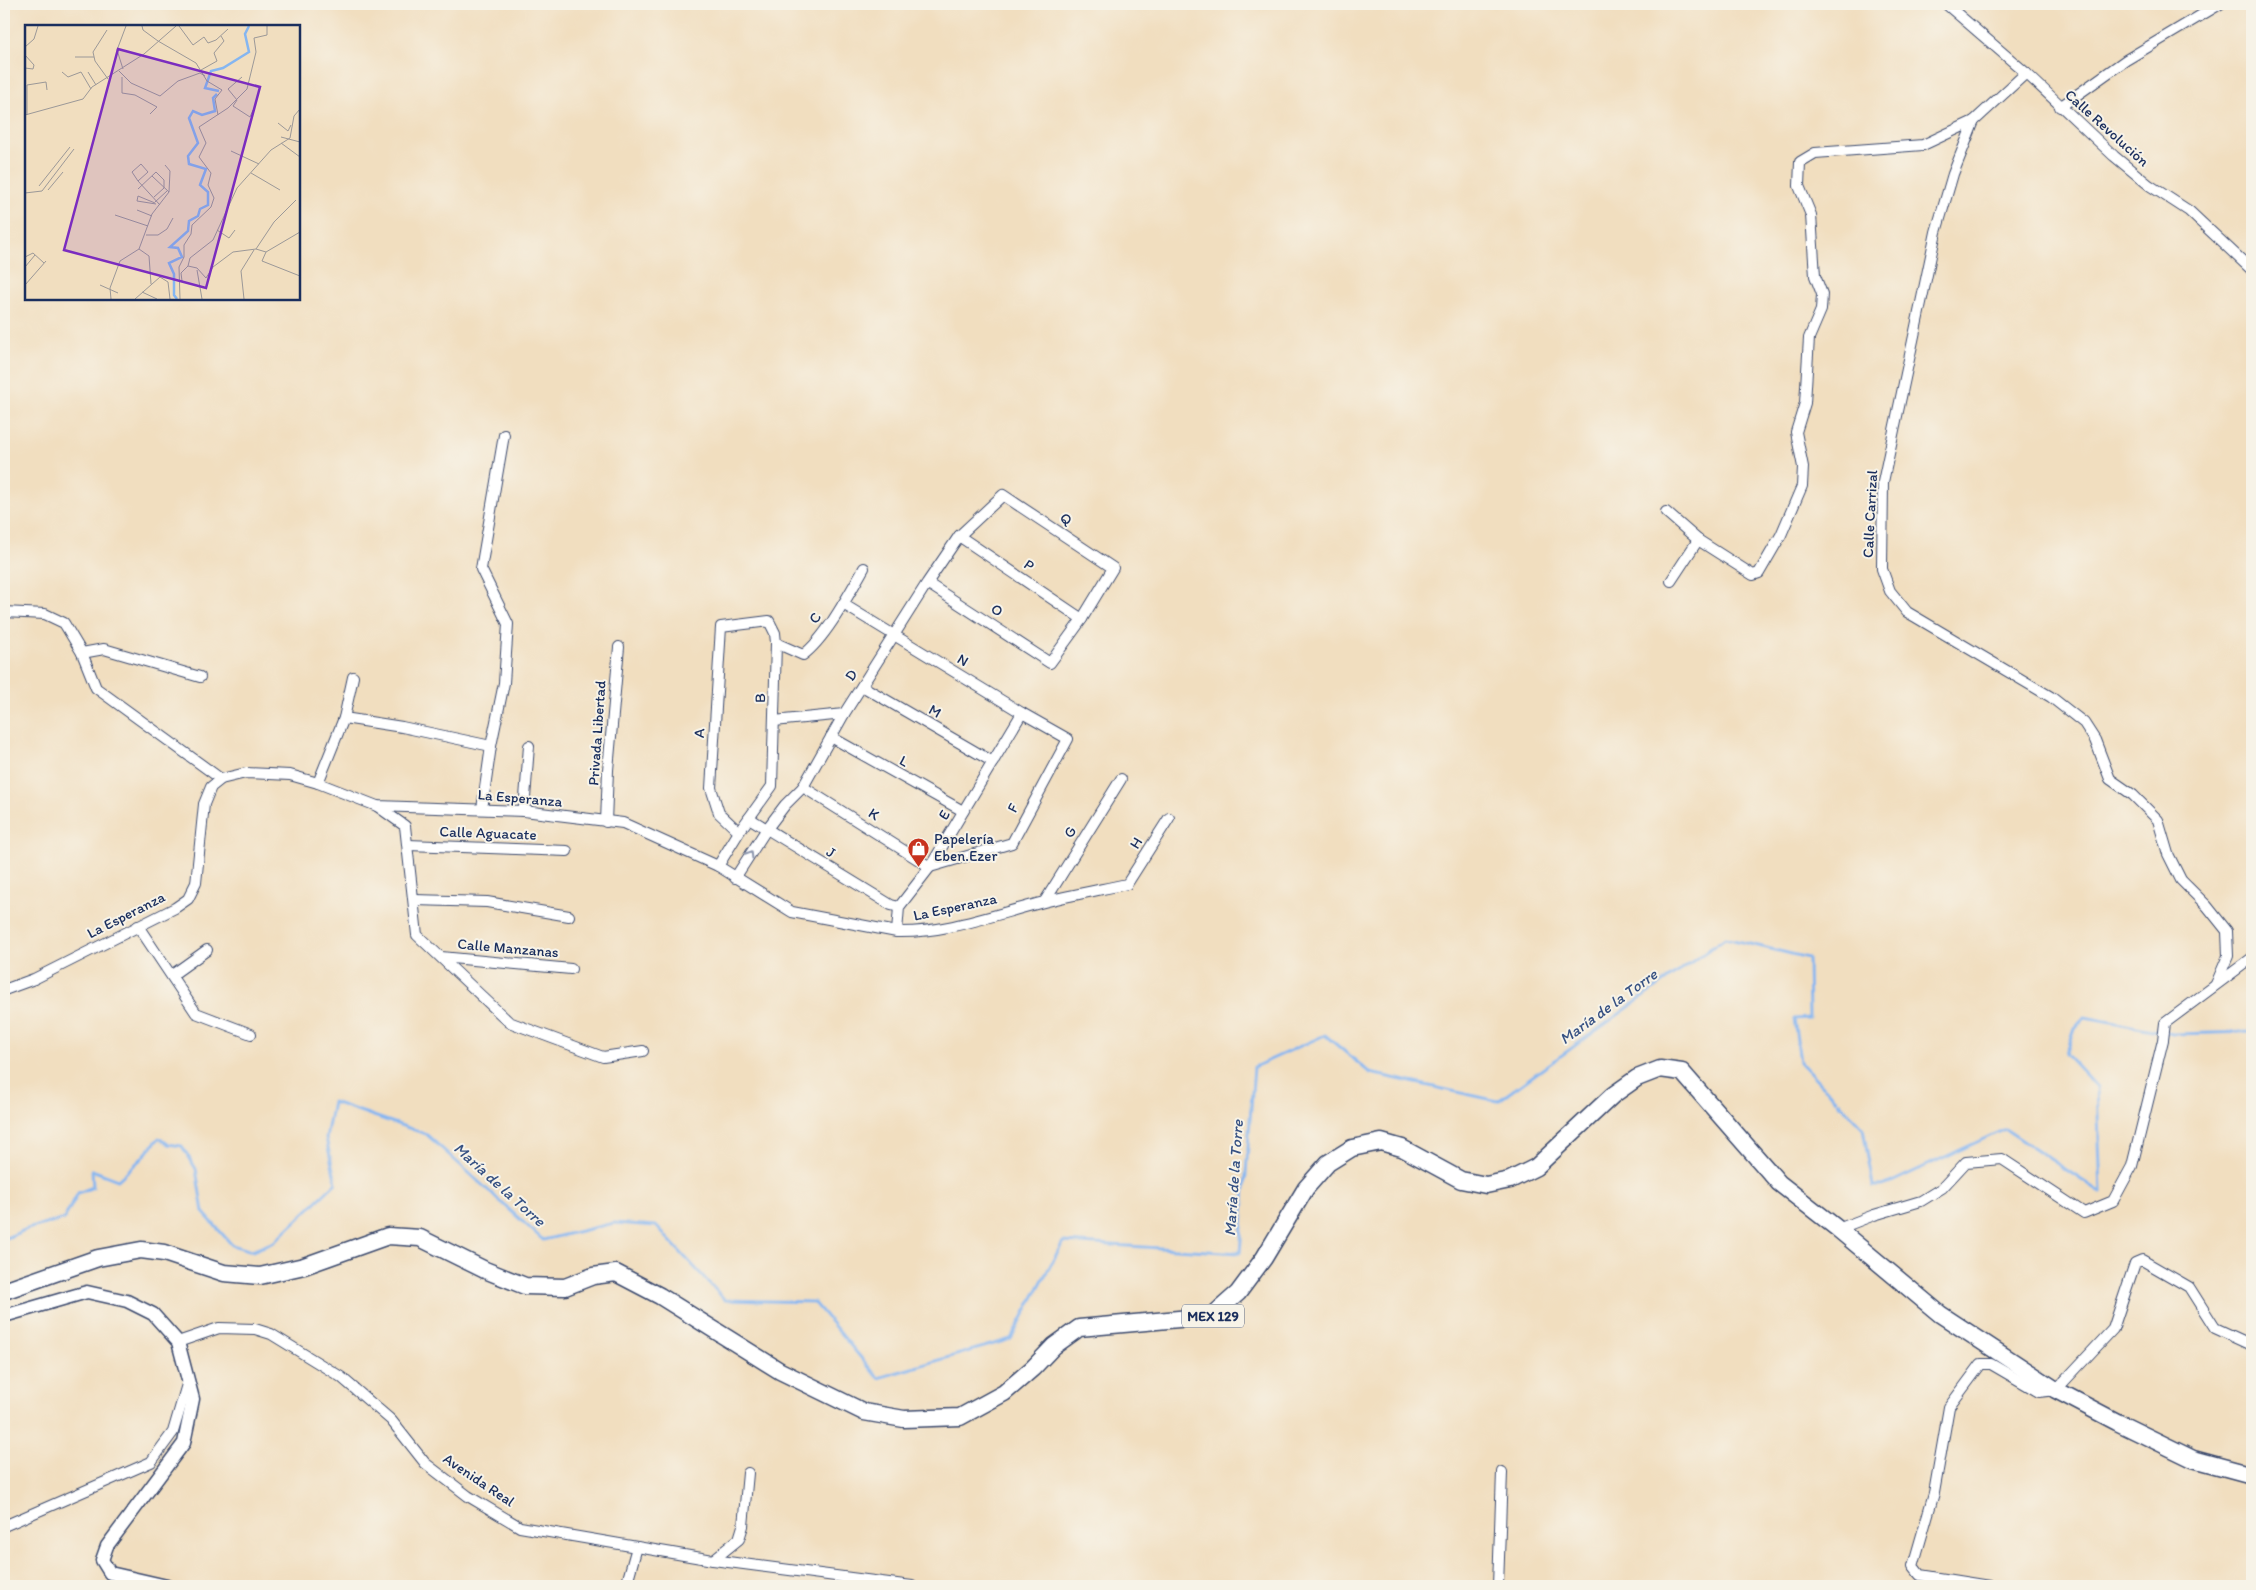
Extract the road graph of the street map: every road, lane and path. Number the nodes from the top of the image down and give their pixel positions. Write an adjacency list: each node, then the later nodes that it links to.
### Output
1 (1946, 4): 3 (street, Calle Revolución)
2 (2220, 4): 4 (street)
3 (2026, 72): 4 (street, Calle Revolución); 5 (street, Calle Carrizal)
4 (2060, 107): 6 (street, Calle Revolución)
5 (1974, 121): 11 (street); 65 (street, Calle Carrizal)
6 (2252, 270)
7 (504, 435): 32 (street)
8 (1003, 495): 10 (street, D); 17 (street, Q)
9 (1666, 512): 11 (street)
10 (959, 536): 14 (street, D); 17 (street, P)
11 (1698, 540): 13 (street)
12 (864, 568): 15 (street, C)
13 (1671, 581)
14 (926, 583): 17 (street, O); 19 (street, D)
15 (843, 604): 19 (street, N); 20 (street, C)
16 (4, 612): 22 (street)
17 (1082, 618)
18 (721, 627): 20 (street, B); 47 (street, A)
19 (894, 635): 25 (street, D); 26 (street, N)
20 (776, 643): 29 (street, B)
21 (619, 648): 45 (street, Privada Libertad)
22 (82, 653): 23 (street); 35 (street)
23 (200, 677)
24 (353, 677): 28 (street)
25 (862, 686): 27 (street, D); 34 (street, M)
26 (1022, 713): 31 (street, N); 34 (street, E)
27 (844, 714): 29 (street); 30 (street, D)
28 (344, 718): 32 (street); 37 (street)
29 (774, 721): 43 (street, B)
30 (831, 737): 38 (street, D); 42 (street, L)
31 (1068, 739): 51 (street, F)
32 (491, 746): 40 (street)
33 (529, 746): 41 (street)
34 (993, 762): 42 (street, E)
35 (221, 779): 37 (street, La Esperanza); 58 (street, La Esperanza)
36 (1121, 779): 55 (street, G)
37 (318, 783): 39 (street, La Esperanza)
38 (803, 787): 46 (street, D); 51 (street, K)
39 (377, 806): 40 (street, La Esperanza); 48 (street)
40 (482, 809): 41 (street, La Esperanza)
41 (524, 811): 45 (street, La Esperanza)
42 (963, 811): 51 (street, E)
43 (749, 818): 46 (street, J); 47 (street)
44 (1169, 818): 53 (street, H)
45 (606, 822): 50 (street, La Esperanza)
46 (766, 830): 52 (street, D, one-way to 46); 56 (street, J)
47 (738, 832): 50 (street)
48 (408, 845): 49 (street, Calle Aguacate); 54 (street)
49 (566, 851)
50 (718, 866): 52 (street, La Esperanza)
51 (930, 867): 56 (street, E)
52 (735, 878): 59 (street, La Esperanza)
53 (1127, 884): 55 (street, La Esperanza)
54 (414, 900): 57 (street); 61 (street)
55 (1045, 901): 59 (street, La Esperanza)
56 (899, 907): 59 (street)
57 (569, 916)
58 (138, 926): 64 (street); 66 (street, La Esperanza)
59 (897, 932)
60 (207, 950): 64 (street)
61 (441, 957): 63 (street, Calle Manzanas); 68 (street)
62 (2252, 958): 65 (street)
63 (572, 969)
64 (172, 975): 67 (street)
65 (2216, 984): 69 (street)
66 (4, 990)
67 (251, 1034)
68 (643, 1051)
69 (1838, 1229): 70 (main road, MEX 129); 75 (main road, MEX 129)
70 (4, 1291)
71 (4, 1316): 72 (street)
72 (178, 1342): 74 (street); 80 (street, Avenida Real)
73 (2252, 1345): 75 (street)
74 (189, 1378): 79 (street); 82 (street)
75 (2056, 1390): 78 (main road, MEX 129); 86 (street)
76 (1502, 1472): 85 (street)
77 (748, 1473): 81 (street)
78 (2252, 1475)
79 (4, 1526)
80 (637, 1547): 81 (street, Avenida Real); 83 (street)
81 (713, 1560): 84 (street, Avenida Real)
82 (167, 1586)
83 (626, 1586)
84 (912, 1586)
85 (1498, 1586)
86 (1990, 1586)

